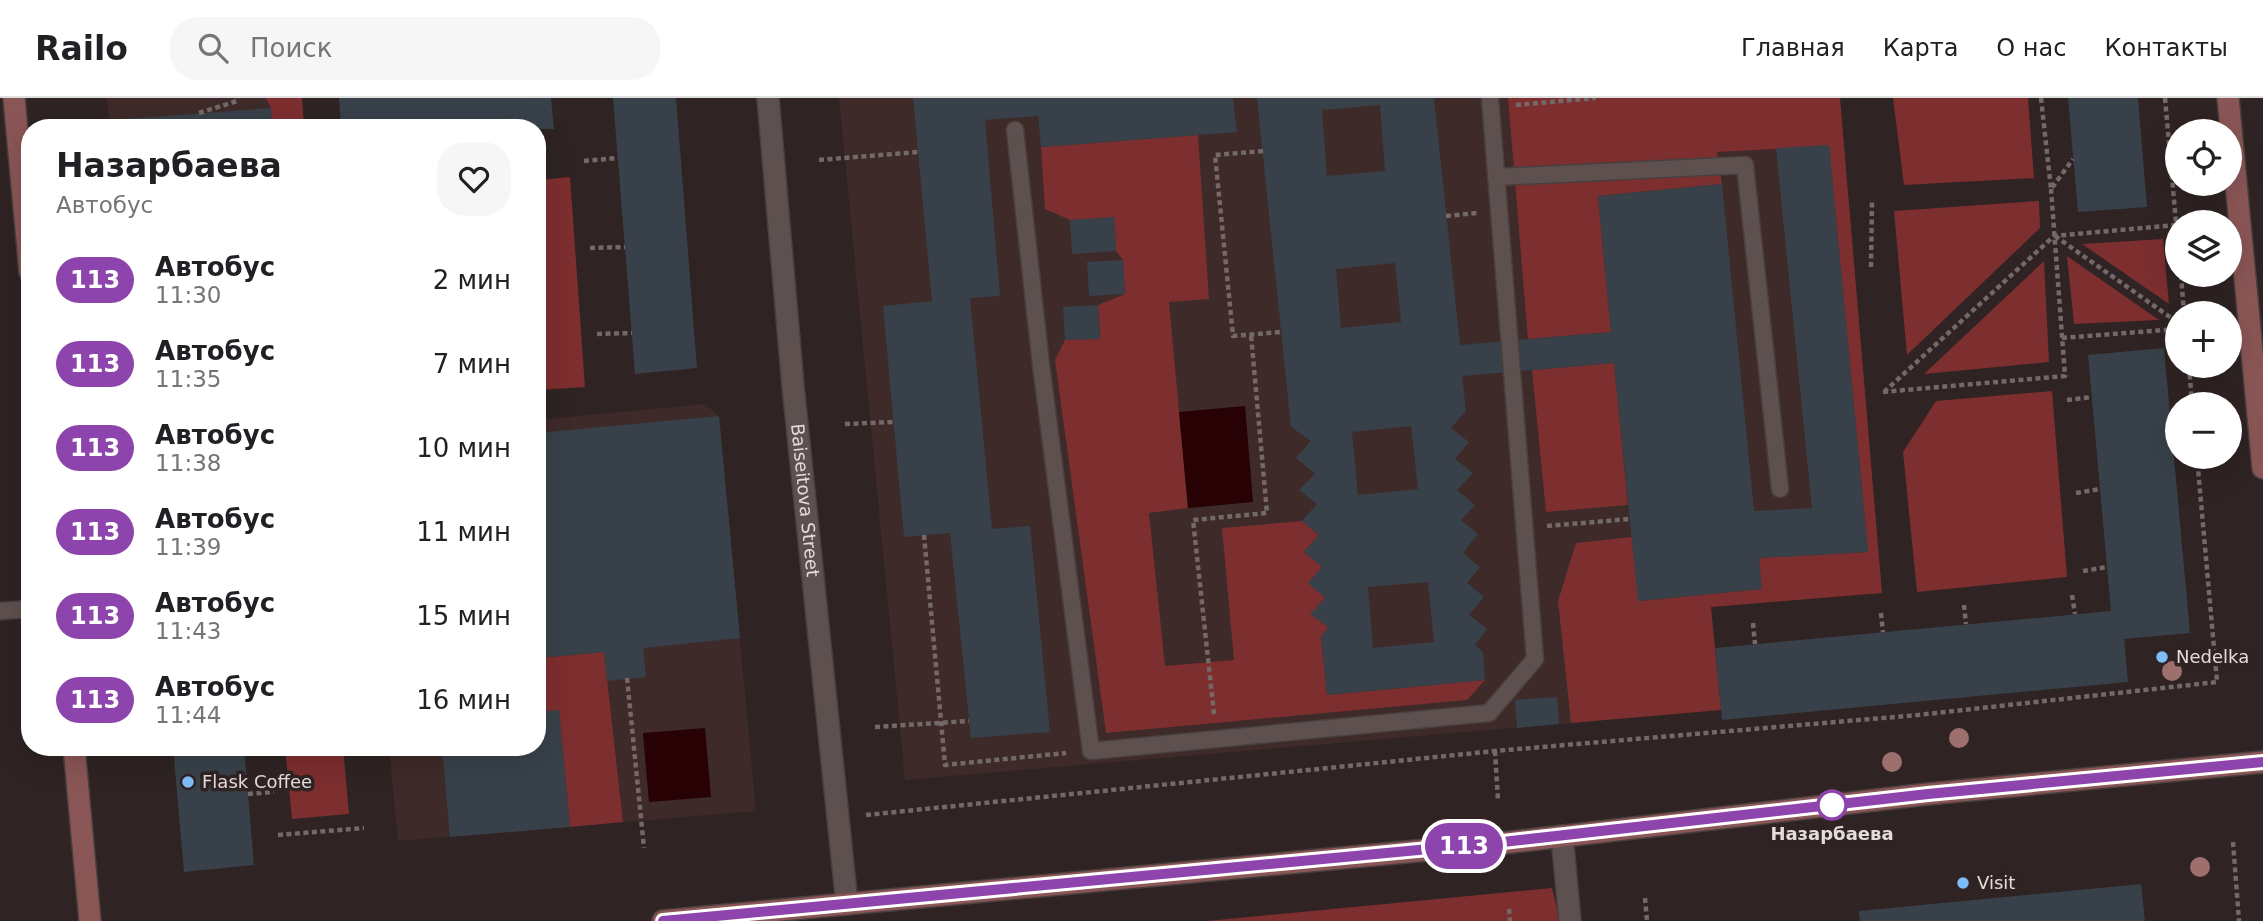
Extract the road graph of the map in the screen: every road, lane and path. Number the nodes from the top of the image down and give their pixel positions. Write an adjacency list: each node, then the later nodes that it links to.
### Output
1 (13, 98): 18 (street)
2 (237, 98): 9 (path)
3 (768, 98): 77 (street, Baiseitova Street)
4 (1596, 98): 8 (path)
5 (2041, 98): 19 (path)
6 (2165, 98): 21 (path)
7 (2228, 98): 38 (street)
8 (1490, 103): 17 (lane)
9 (199, 113)
10 (1015, 130): 63 (lane)
11 (1263, 150): 32 (path)
12 (918, 152): 15 (path)
13 (618, 158): 16 (path)
14 (2073, 159): 19 (path)
15 (820, 160)
16 (584, 161)
17 (1496, 177): 40 (lane); 44 (lane)
18 (21, 180)
19 (2051, 189): 23 (path)
20 (1872, 201): 26 (path)
21 (2175, 210)
22 (2165, 226): 23 (path)
23 (2054, 236): 27 (path); 33 (path); 33 (path)
24 (625, 247): 25 (path)
25 (590, 248)
26 (1871, 267)
27 (2165, 315)
28 (2165, 330): 33 (path)
29 (1282, 332): 32 (path)
30 (632, 333): 31 (path)
31 (597, 334)
32 (1251, 335): 62 (path)
33 (2062, 338)
34 (2092, 397): 35 (path)
35 (2067, 400)
36 (894, 422): 37 (path)
37 (845, 424)
38 (2263, 468)
39 (2198, 469): 64 (path)
40 (1780, 489)
41 (2100, 489): 42 (path)
42 (2076, 493)
43 (1630, 519): 44 (path)
44 (1525, 528): 62 (lane)
45 (924, 535): 60 (path)
46 (2107, 567): 47 (path)
47 (2083, 571)
48 (2072, 595): 53 (path)
49 (1964, 605): 55 (path)
50 (21, 610): 51 (lane)
51 (0, 611)
52 (1881, 613): 56 (path)
53 (2075, 614)
54 (1753, 623): 57 (path)
55 (1966, 624)
56 (1883, 632)
57 (1755, 643)
58 (627, 678): 75 (path)
59 (969, 721): 60 (path)
60 (941, 722): 61 (path); 63 (path)
61 (875, 727)
62 (1217, 739): 63 (lane)
63 (1091, 751)
64 (1495, 751): 69 (path); 70 (path)
65 (75, 756): 79 (street)
66 (2263, 762): 73 (street)
67 (274, 792): 68 (path)
68 (248, 794)
69 (1498, 800)
70 (866, 814)
71 (364, 828): 72 (path)
72 (278, 835)
73 (1562, 836): 77 (street); 82 (street)
74 (2233, 842): 84 (path)
75 (644, 848)
76 (1645, 898): 83 (path)
77 (848, 904): 80 (street)
78 (1509, 909): 81 (path)
79 (90, 921)
80 (663, 921)
81 (1510, 921)
82 (1570, 921)
83 (1647, 921)
84 (2239, 921)

